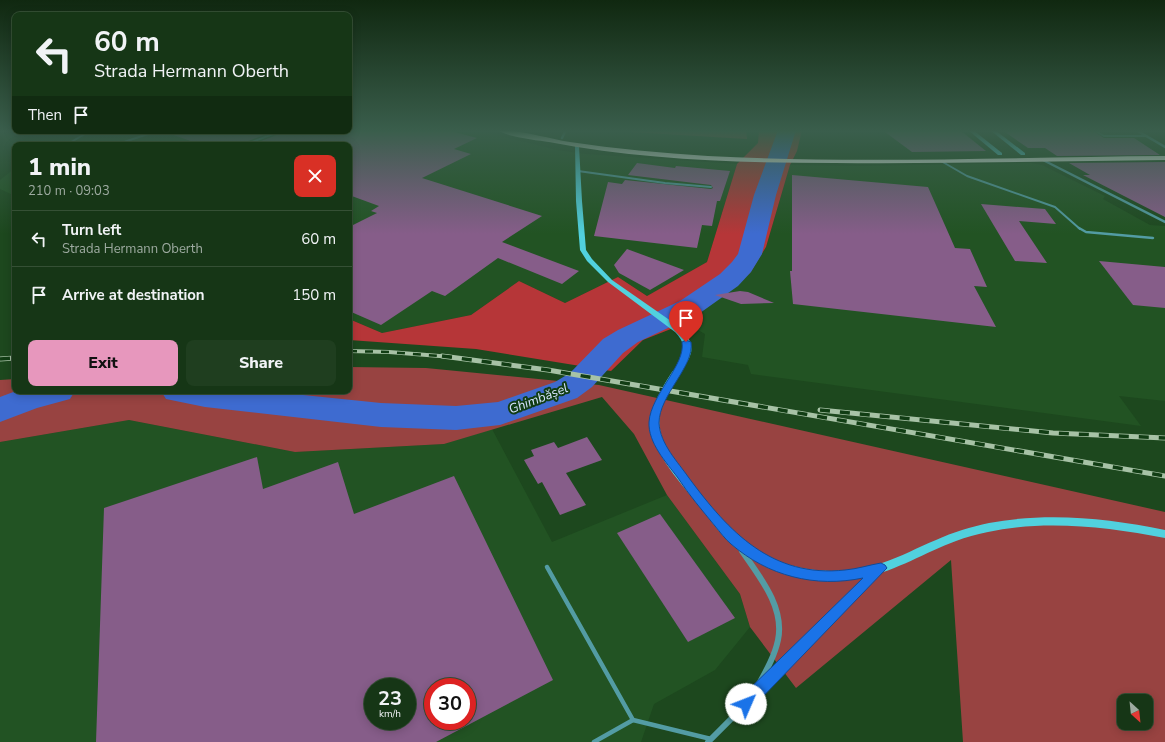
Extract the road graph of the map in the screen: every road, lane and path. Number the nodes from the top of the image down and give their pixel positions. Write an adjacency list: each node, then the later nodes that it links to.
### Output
1 (577, 165): 4 (main road)
2 (946, 165): 7 (lane)
3 (1052, 165): 6 (street)
4 (577, 171): 5 (lane); 9 (main road)
5 (711, 187)
6 (1165, 222)
7 (1153, 238)
8 (1165, 535): 11 (main road)
9 (734, 540): 11 (main road); 12 (street)
10 (547, 567): 13 (lane)
11 (881, 568): 12 (street)
12 (752, 697): 14 (street)
13 (633, 720): 14 (lane); 15 (lane)
14 (710, 740)
15 (594, 742)

